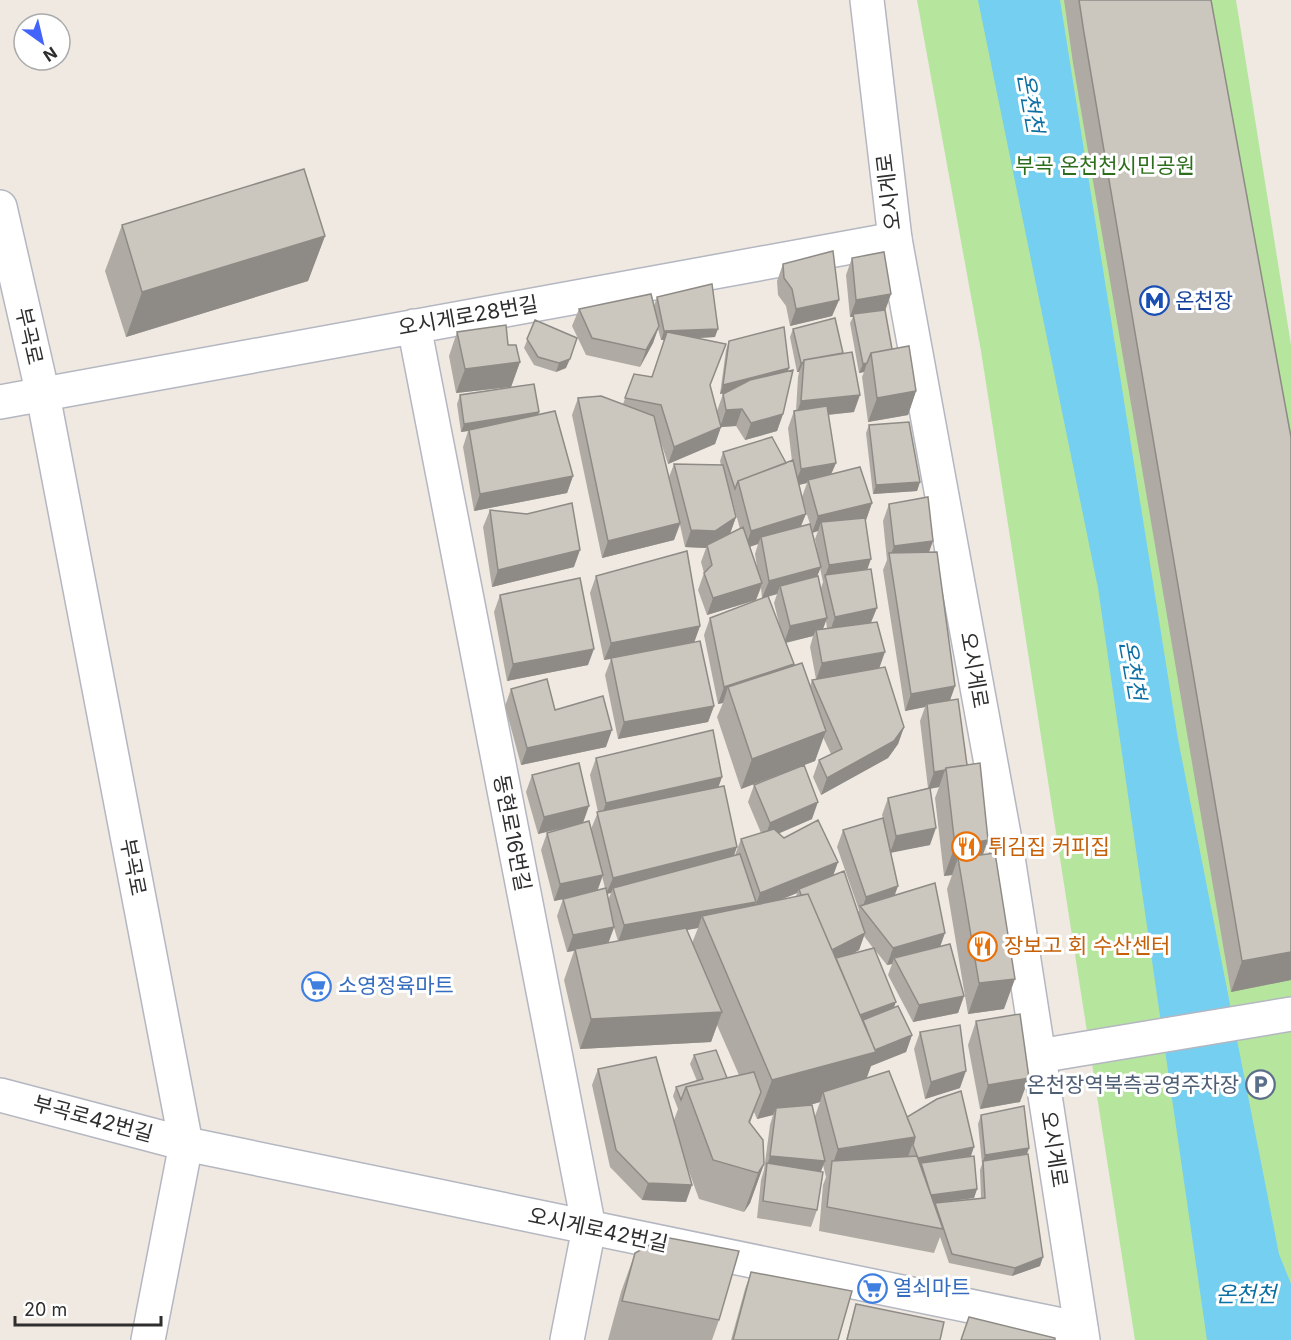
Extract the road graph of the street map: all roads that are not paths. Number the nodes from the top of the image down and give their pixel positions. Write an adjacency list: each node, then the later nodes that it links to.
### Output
1 (867, 0): 3 (street, 오시게로)
2 (0, 207): 5 (street, 부곡로)
3 (894, 239): 4 (street, 오시게로28번길); 8 (street, 오시게로)
4 (414, 326): 5 (street, 오시게로28번길); 11 (street, 동현로16번길)
5 (43, 394): 6 (street, 부곡로); 10 (street, 부곡로)
6 (0, 402)
7 (1291, 1014): 8 (street)
8 (1039, 1056): 12 (street, 오시게로)
9 (0, 1095): 10 (street, 부곡로42번길)
10 (186, 1144): 11 (street, 오시게로42번길); 13 (street, 부곡로)
11 (589, 1228): 12 (street, 오시게로42번길); 14 (street, 동현로16번길)
12 (1082, 1335)
13 (148, 1340)
14 (567, 1340)

